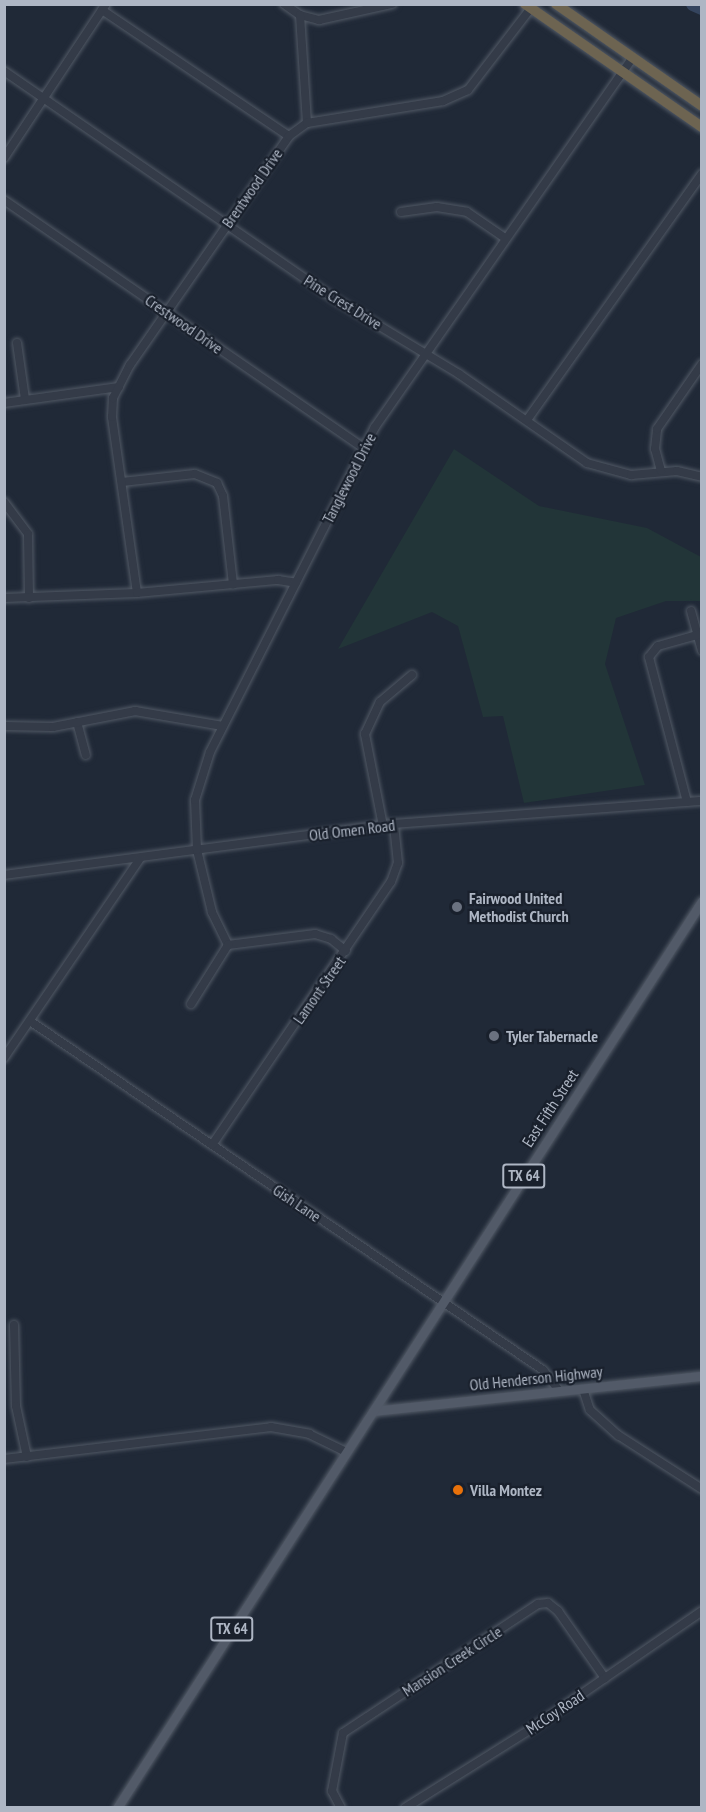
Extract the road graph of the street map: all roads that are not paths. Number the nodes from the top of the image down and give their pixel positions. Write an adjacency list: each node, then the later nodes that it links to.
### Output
1 (284, 4): 6 (street)
2 (392, 4): 6 (street)
3 (556, 4): 7 (highway)
4 (528, 6): 9 (highway); 12 (street, Brentwood Drive)
5 (104, 7): 10 (street); 14 (street)
6 (300, 15): 12 (street)
7 (632, 58): 9 (street, Tanglewood Drive); 11 (highway)
8 (4, 71): 10 (street, Pine Crest Drive)
9 (623, 71): 13 (highway); 20 (street, Tanglewood Drive)
10 (44, 98): 15 (street); 19 (street, Pine Crest Drive)
11 (702, 106)
12 (307, 123): 14 (street, Brentwood Drive)
13 (702, 128)
14 (289, 136): 19 (street, Brentwood Drive)
15 (4, 158)
16 (702, 174): 28 (street)
17 (4, 200): 21 (street, Crestwood Drive)
18 (401, 212): 20 (street)
19 (227, 225): 21 (street, Brentwood Drive); 23 (street, Pine Crest Drive)
20 (505, 238): 23 (street, Tanglewood Drive)
21 (168, 312): 25 (street, Brentwood Drive); 29 (street, Crestwood Drive)
22 (17, 343): 26 (street)
23 (427, 352): 28 (street, Pine Crest Drive); 29 (street, Tanglewood Drive)
24 (702, 364): 30 (street)
25 (119, 387): 26 (street); 32 (street)
26 (25, 399): 27 (street)
27 (4, 403)
28 (527, 420): 30 (street, Pine Crest Drive)
29 (364, 448): 34 (street, Tanglewood Drive)
30 (661, 471): 31 (street, Pine Crest Drive)
31 (702, 477)
32 (122, 482): 35 (street); 36 (street)
33 (4, 502): 38 (street)
34 (296, 583): 35 (street); 45 (street, Tanglewood Drive)
35 (233, 584): 36 (street)
36 (137, 593): 38 (street)
37 (4, 598): 38 (street)
38 (29, 598)
39 (691, 611): 40 (street)
40 (697, 635): 41 (street); 48 (street)
41 (702, 651)
42 (412, 675): 50 (street)
43 (77, 722): 44 (street); 45 (street); 46 (street)
44 (4, 726)
45 (223, 726): 51 (street, Tanglewood Drive)
46 (86, 755)
47 (702, 801): 48 (street, Old Omen Road)
48 (687, 802): 49 (street, Old Omen Road)
49 (394, 824): 50 (street, Old Omen Road); 56 (street, Lamont Street)
50 (383, 825): 51 (street, Old Omen Road)
51 (197, 849): 52 (street, Old Omen Road); 55 (street, Tanglewood Drive)
52 (140, 859): 53 (street, Old Omen Road); 58 (street)
53 (4, 875)
54 (702, 901): 61 (main road, East Fifth Street / TX 64)
55 (228, 945): 56 (street); 57 (street)
56 (346, 951): 60 (street, Lamont Street)
57 (191, 1004)
58 (30, 1021): 59 (street); 60 (street, Gish Lane)
59 (4, 1058)
60 (212, 1145): 61 (street, Gish Lane)
61 (443, 1302): 64 (street, Gish Lane); 66 (main road, East Fifth Street / TX 64)
62 (14, 1324): 68 (street)
63 (702, 1376): 65 (main road, Old Henderson Highway)
64 (558, 1389): 65 (main road, Old Henderson Highway); 66 (main road, Old Henderson Highway)
65 (583, 1389): 70 (street)
66 (373, 1411): 67 (main road, East Fifth Street / TX 64)
67 (346, 1452): 68 (street); 73 (main road, TX 64)
68 (27, 1457): 69 (street)
69 (4, 1459)
70 (702, 1489)
71 (702, 1611): 72 (street, McCoy Road)
72 (605, 1678): 74 (street, Mansion Creek Circle); 75 (street, McCoy Road)
73 (117, 1808)
74 (341, 1808)
75 (405, 1808)

